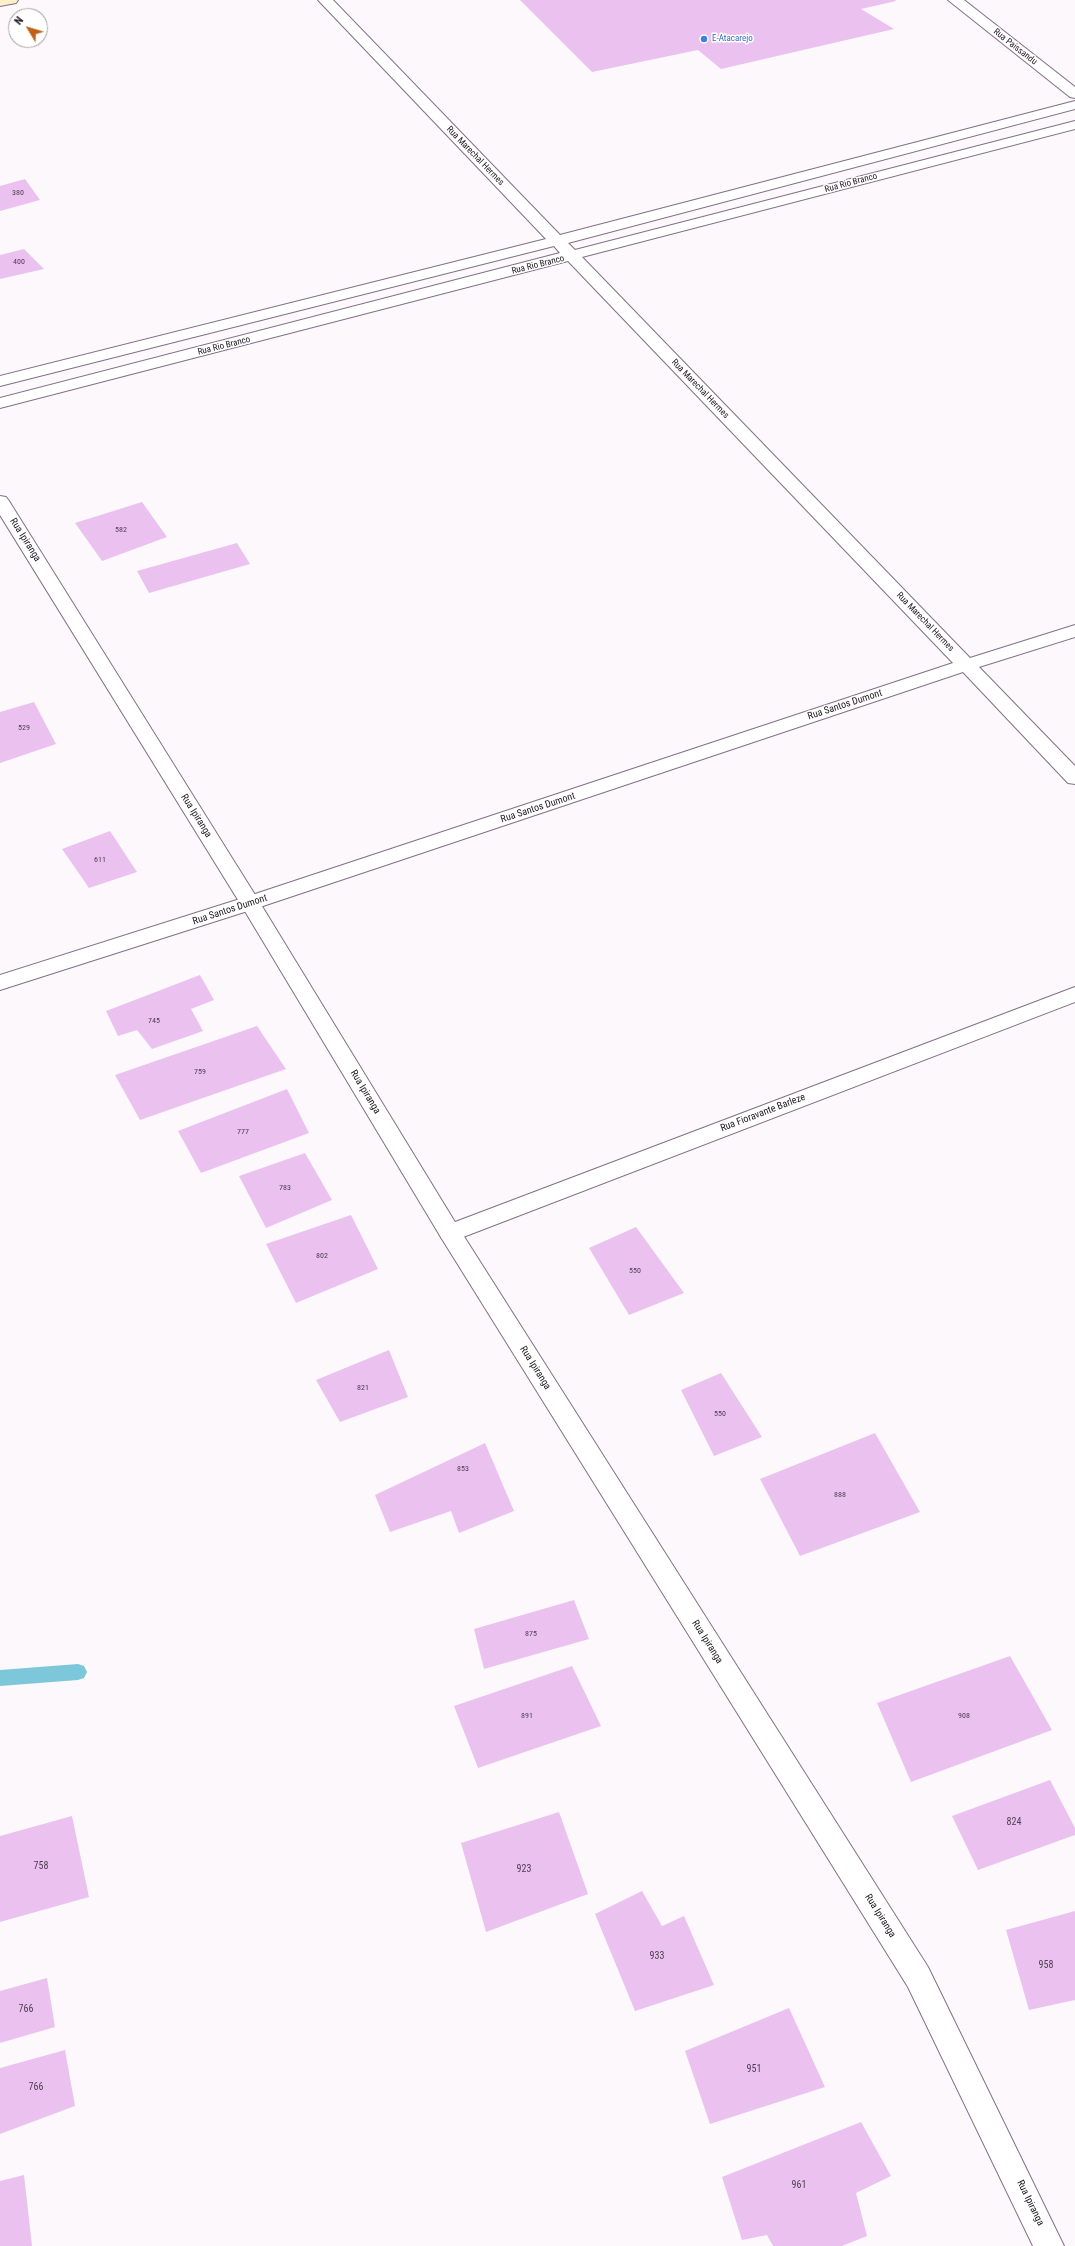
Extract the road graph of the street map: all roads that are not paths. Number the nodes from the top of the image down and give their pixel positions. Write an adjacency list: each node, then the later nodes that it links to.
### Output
1 (11, 0): 4 (main road)
2 (325, 0): 10 (street, Rua Marechal Hermes)
3 (955, 0): 5 (street, Rua Paissandu)
4 (0, 2)
5 (1075, 94)
6 (1075, 105): 8 (street, Rua Rio Branco)
7 (1075, 125): 9 (street, Rua Rio Branco)
8 (833, 169): 9 (street); 10 (street, Rua Rio Branco)
9 (851, 184): 11 (street, Rua Rio Branco)
10 (556, 241): 11 (street, Rua Marechal Hermes); 12 (street, Rua Rio Branco)
11 (571, 256): 13 (street, Rua Rio Branco); 20 (street, Rua Marechal Hermes)
12 (400, 280): 13 (street); 14 (street, Rua Rio Branco)
13 (412, 297): 15 (street, Rua Rio Branco)
14 (157, 342): 15 (street); 16 (street, Rua Rio Branco)
15 (170, 359): 17 (street, Rua Rio Branco)
16 (0, 381)
17 (0, 403)
18 (0, 501): 22 (street, Rua Ipiranga)
19 (1075, 631): 20 (street, Rua Santos Dumont)
20 (966, 665): 21 (street, Rua Marechal Hermes); 22 (street, Rua Santos Dumont)
21 (1075, 778)
22 (250, 903): 23 (street, Rua Santos Dumont); 25 (street, Rua Ipiranga)
23 (0, 983)
24 (1075, 994): 25 (street, Rua Fioravante Barleze)
25 (450, 1233): 26 (street, Rua Ipiranga)
26 (1049, 2246)

